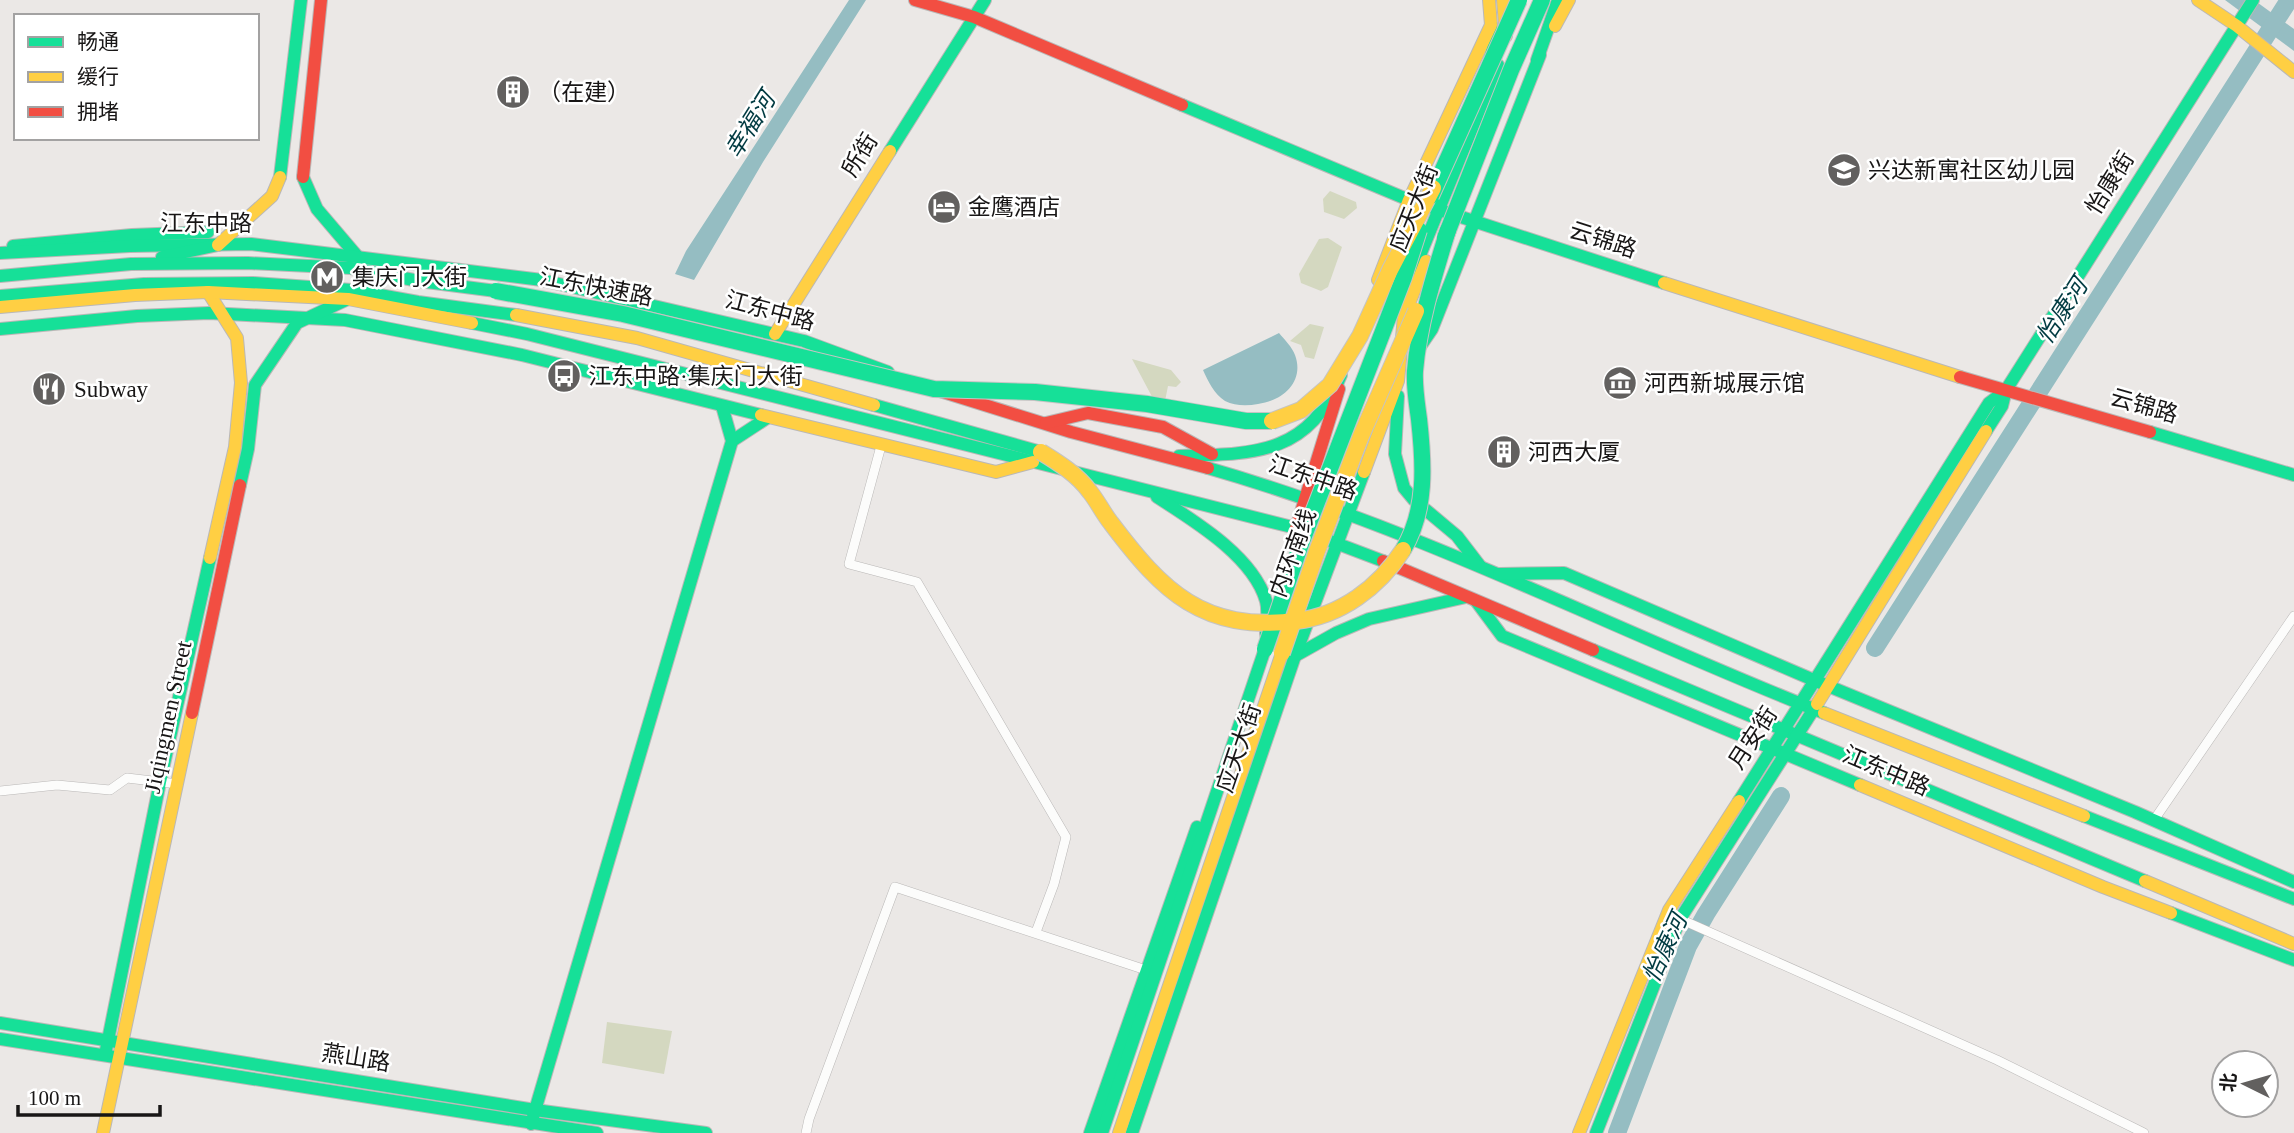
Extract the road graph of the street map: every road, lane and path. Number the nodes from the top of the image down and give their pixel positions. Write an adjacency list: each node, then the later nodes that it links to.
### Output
1 (301, 0): 23 (main road)
2 (321, 0): 26 (main road)
3 (915, 0): 12 (main road, 云锦路)
4 (985, 0): 12 (main road, 所街)
5 (1503, 0): 14 (main road, 应天大街); 15 (main road); 18 (main road, 内环南线, bridge)
6 (1527, 0): 15 (main road, 应天大街)
7 (1533, 0): 20 (main road, 应天大街)
8 (1542, 0): 22 (main road, 内环南线, bridge)
9 (1558, 0): 16 (main road)
10 (1569, 0): 16 (main road, 应天大街)
11 (2198, 0): 13 (main road)
12 (974, 17): 19 (main road, 云锦路); 37 (main road, 所街)
13 (2244, 17): 17 (main road); 41 (main road, 怡康街)
14 (1491, 25): 19 (main road, 应天大街); 20 (main road)
15 (1507, 44): 20 (main road, 应天大街)
16 (1537, 60): 21 (main road, 应天大街)
17 (2292, 70)
18 (1433, 188): 27 (main road, 江东快速路, bridge); 89 (main road, 内环南线, bridge)
19 (1409, 200): 20 (main road, 云锦路); 38 (main road, 应天大街)
20 (1441, 211): 21 (main road, 云锦路); 39 (main road, 应天大街); 53 (main road, 应天大街)
21 (1475, 223): 39 (main road, 应天大街); 41 (main road, 云锦路)
22 (1448, 230): 48 (main road, bridge); 90 (main road, 内环南线, bridge)
23 (213, 238): 24 (main road, 江东中路); 25 (main road, 江东中路); 26 (main road, 江东中路); 27 (main road)
24 (0, 247)
25 (0, 253)
26 (357, 256): 37 (main road, 江东中路)
27 (131, 264): 28 (main road, 江东快速路)
28 (0, 276)
29 (130, 285): 30 (main road); 31 (main road, 江东快速路); 48 (main road, 江东快速路)
30 (208, 292): 32 (main road, 江东中路); 33 (main road, 江东中路); 34 (main road)
31 (0, 296)
32 (348, 299): 35 (main road); 48 (main road, 江东中路)
33 (0, 307)
34 (222, 314): 35 (main road, 江东中路); 36 (main road, 江东中路); 40 (main road)
35 (309, 318): 40 (main road); 42 (main road, 江东中路)
36 (0, 328)
37 (775, 334): 44 (main road, 江东中路)
38 (1355, 338): 47 (main road); 52 (main road, 应天大街)
39 (1398, 381): 54 (main road, 应天大街); 59 (main road)
40 (248, 384): 69 (main road, Jiqingmen Street); 70 (main road, Jiqingmen Street)
41 (2006, 390): 50 (main road, 云锦路); 65 (main road, 怡康街)
42 (722, 406): 43 (main road, 江东中路); 45 (main road)
43 (767, 418): 45 (main road); 46 (main road, 江东中路)
44 (1044, 424): 47 (main road); 49 (main road, 江东中路)
45 (732, 441): 83 (main road)
46 (881, 446): 48 (main road, 江东中路); 76 (street)
47 (1214, 454): 49 (main road)
48 (1037, 457): 51 (main road, 江东中路)
49 (1167, 457): 52 (main road, 江东中路)
50 (2294, 475)
51 (1147, 491): 55 (main road, 江东中路); 63 (main road)
52 (1307, 498): 53 (main road, 江东中路); 55 (main road, 应天大街)
53 (1324, 504): 54 (main road, 江东中路); 56 (main road, 应天大街)
54 (1347, 513): 57 (main road, 应天大街); 59 (main road, 江东中路)
55 (1296, 528): 56 (main road, 江东中路); 58 (main road)
56 (1313, 534): 57 (main road, 江东中路); 58 (main road, 应天大街)
57 (1337, 542): 61 (main road, 江东中路); 64 (main road, 应天大街)
58 (1302, 553): 63 (main road, 应天大街)
59 (1481, 568): 60 (main road, 江东中路)
60 (1498, 574): 65 (main road, 江东中路); 66 (main road, 江东中路)
61 (1471, 599): 64 (main road); 67 (main road, 江东中路); 68 (main road, 江东中路)
62 (2294, 616): 72 (street)
63 (1266, 638): 79 (main road, 应天大街)
64 (1295, 656): 91 (main road, 应天大街)
65 (1822, 684): 66 (main road, 月安街); 72 (main road, 江东中路)
66 (1808, 706): 67 (main road, 月安街); 74 (main road, 江东中路)
67 (1791, 732): 68 (main road, 月安街); 77 (main road, 江东中路)
68 (1779, 750): 75 (main road); 78 (main road, 江东中路); 92 (main road, 月安街)
69 (160, 782): 70 (street); 71 (street); 82 (main road, Jiqingmen Street)
70 (178, 784): 82 (main road, Jiqingmen Street)
71 (0, 790)
72 (2154, 820): 73 (main road, 江东中路)
73 (2294, 882)
74 (2294, 899)
75 (1680, 919): 93 (main road); 94 (street)
76 (1036, 932): 79 (street); 87 (street)
77 (2294, 944)
78 (2294, 960)
79 (1146, 970): 88 (main road, 应天大街)
80 (0, 1023): 82 (main road, 燕山路)
81 (0, 1039): 82 (main road, 燕山路)
82 (114, 1049): 83 (main road, 燕山路); 84 (main road)
83 (533, 1117): 85 (main road, 燕山路); 86 (main road, 燕山路)
84 (103, 1133)
85 (597, 1133)
86 (706, 1133)
87 (806, 1133)
88 (1090, 1133)
89 (1102, 1133)
90 (1119, 1133)
91 (1132, 1133)
92 (1578, 1133)
93 (1596, 1133)
94 (2144, 1133)

